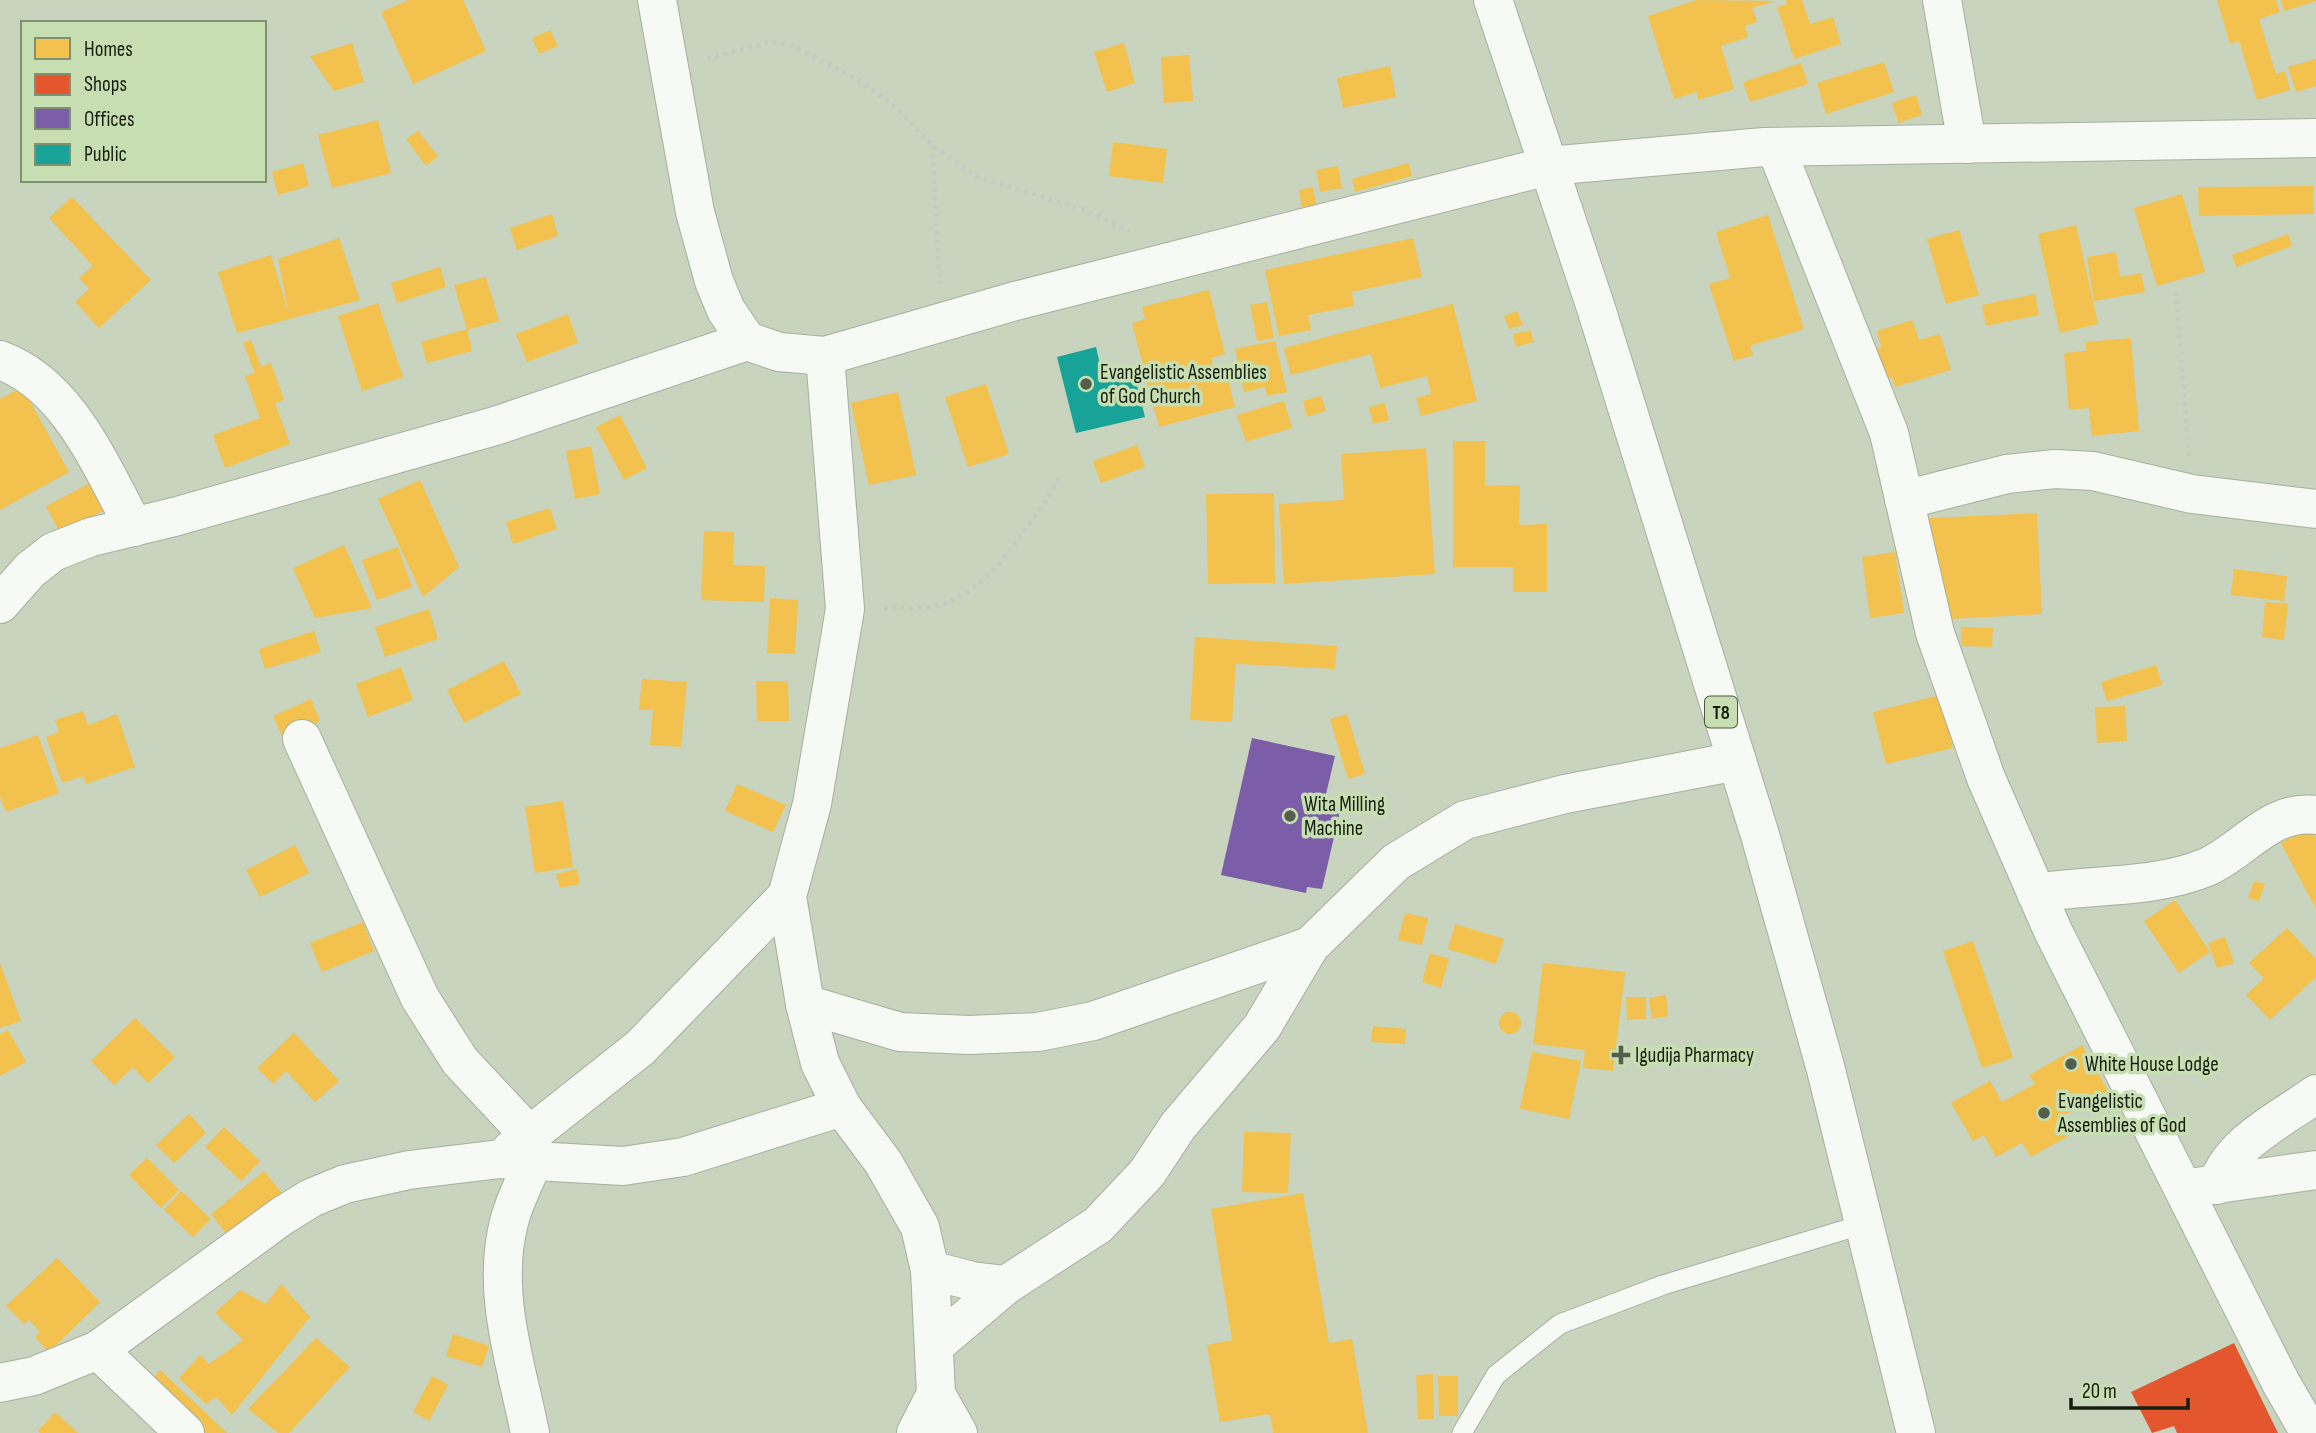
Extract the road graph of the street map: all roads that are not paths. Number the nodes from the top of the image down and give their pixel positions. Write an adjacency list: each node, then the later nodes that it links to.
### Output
1 (657, 0): 8 (street)
2 (1493, 0): 7 (street, T8)
3 (1942, 0): 5 (street)
4 (2316, 138): 5 (street)
5 (1967, 144): 6 (street)
6 (1776, 148): 7 (street); 11 (street)
7 (1548, 166): 9 (street); 16 (street, T8)
8 (747, 341): 9 (street); 13 (street)
9 (825, 356): 19 (street)
10 (0, 360): 13 (street)
11 (1904, 500): 12 (street); 18 (street)
12 (2316, 509)
13 (134, 527): 14 (street)
14 (0, 604)
15 (302, 738): 24 (street)
16 (1737, 761): 20 (street); 27 (street, T8)
17 (2316, 814): 18 (street)
18 (2036, 893): 26 (street)
19 (786, 896): 21 (street); 24 (street)
20 (1310, 946): 21 (street); 29 (street)
21 (805, 1004): 23 (street)
22 (2316, 1094): 26 (street)
23 (842, 1107): 24 (street); 28 (street)
24 (521, 1152): 31 (street); 35 (street)
25 (2316, 1170): 26 (street)
26 (2200, 1187): 40 (street)
27 (1864, 1224): 38 (lane); 39 (street, T8)
28 (930, 1270): 29 (street); 30 (street)
29 (1006, 1285): 30 (street)
30 (934, 1346): 33 (street)
31 (98, 1350): 32 (street); 34 (street)
32 (0, 1382)
33 (936, 1394): 36 (street); 37 (street)
34 (185, 1433)
35 (530, 1433)
36 (916, 1433)
37 (958, 1433)
38 (1462, 1433)
39 (1916, 1433)
40 (2310, 1433)

